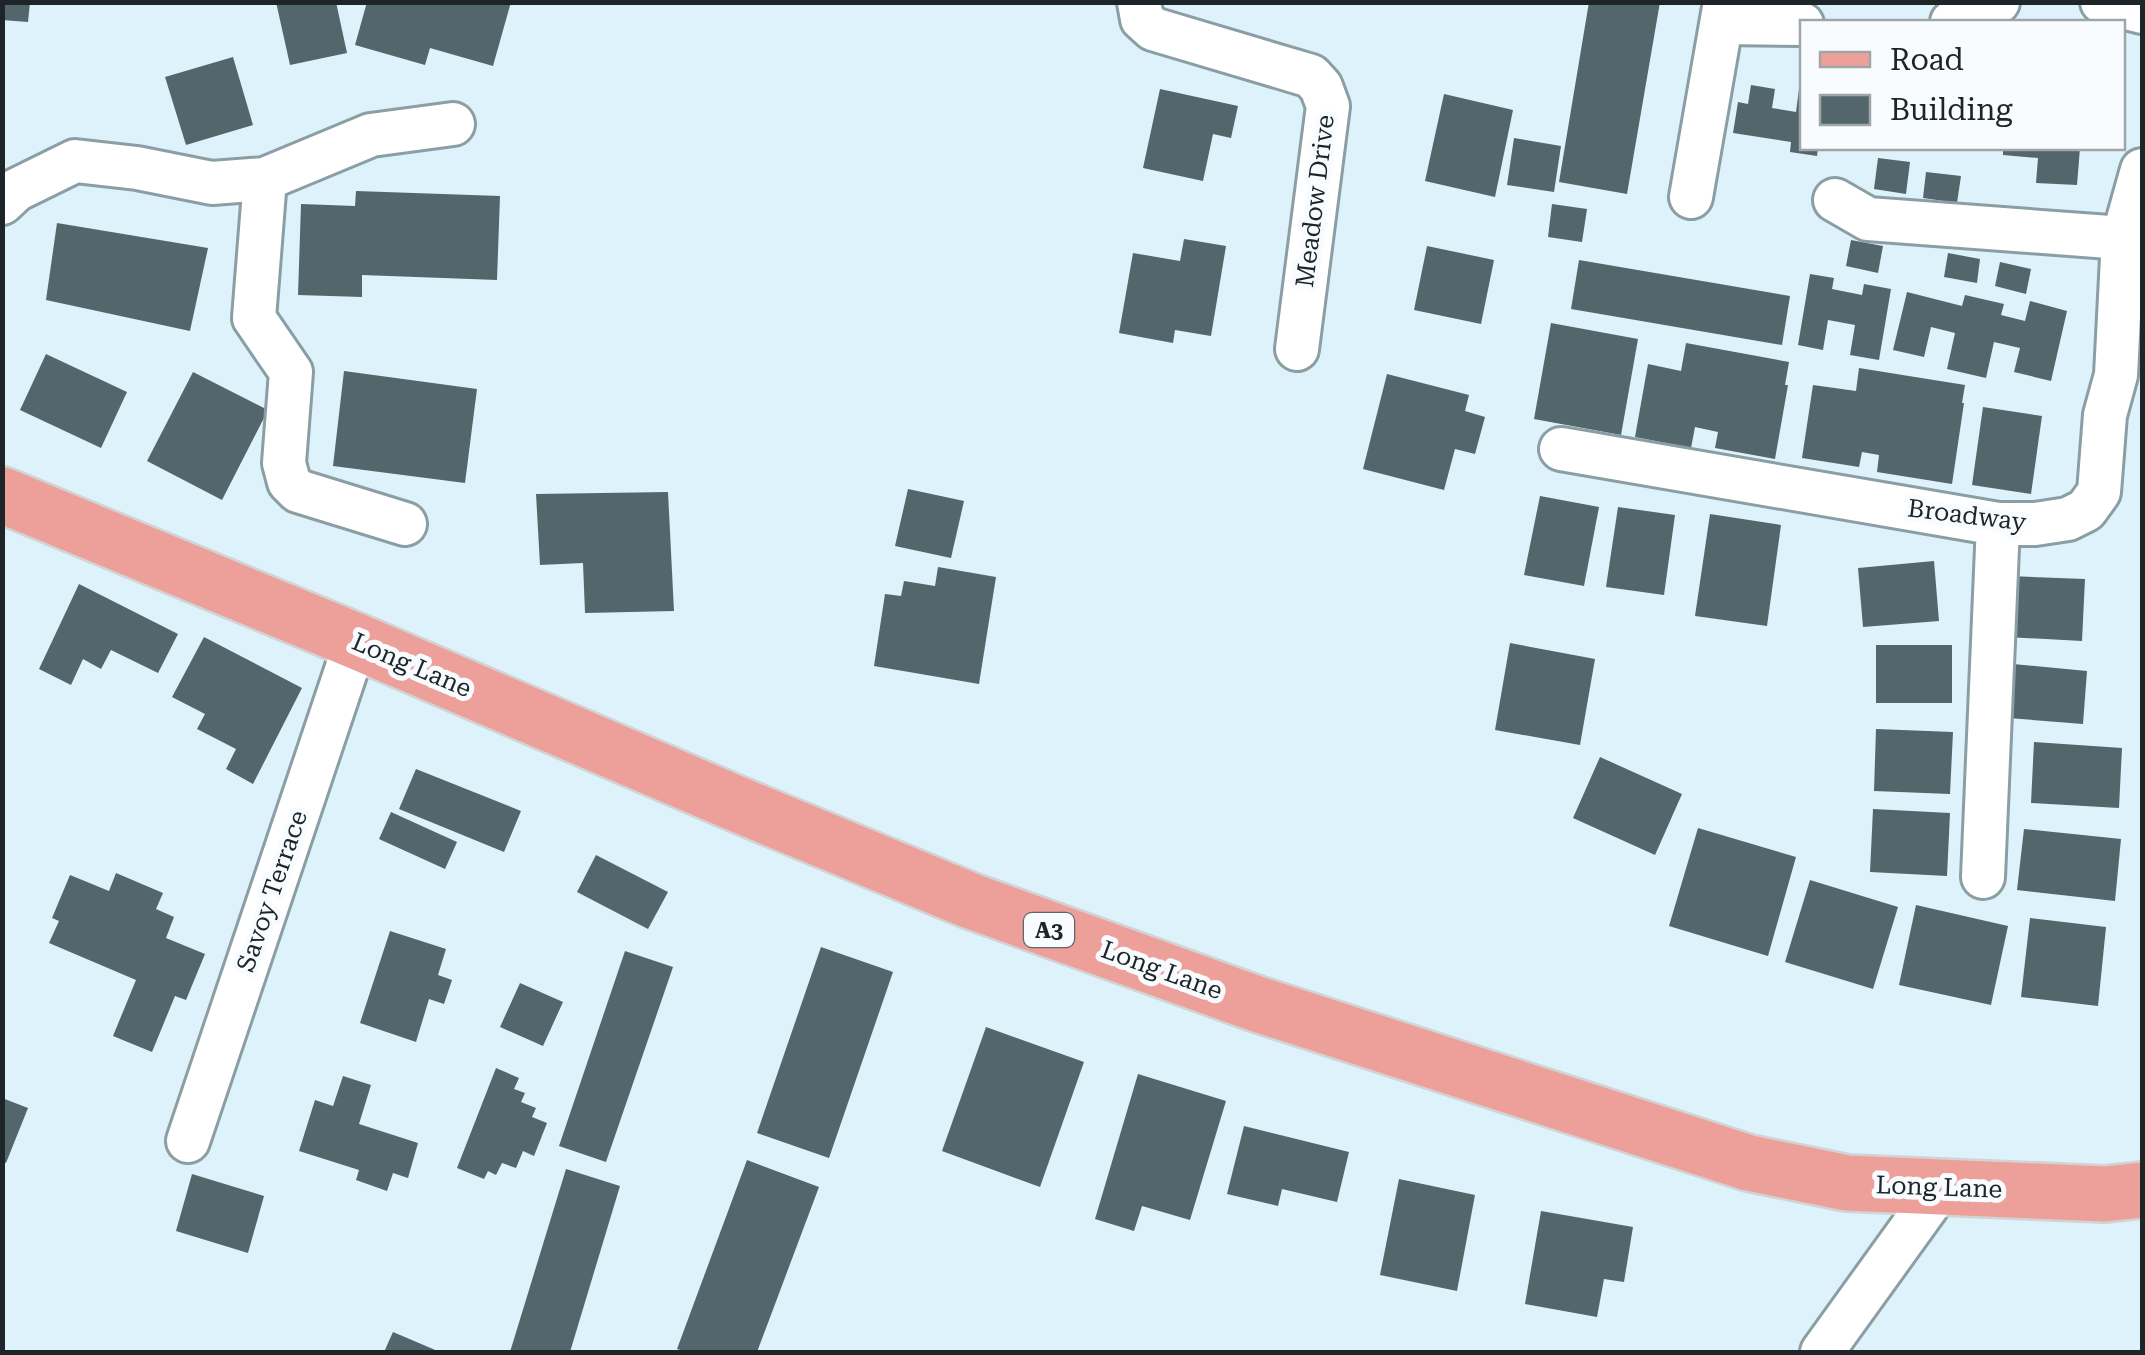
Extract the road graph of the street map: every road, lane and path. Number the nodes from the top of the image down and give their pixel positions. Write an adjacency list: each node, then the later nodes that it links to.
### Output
1 (1139, 2): 15 (street, Meadow Drive)
2 (1998, 2): 6 (street)
3 (2102, 2): 4 (street)
4 (2142, 12)
5 (1723, 13): 7 (street); 11 (street)
6 (1965, 20)
7 (1800, 24)
8 (453, 124): 10 (street)
9 (2142, 170): 14 (street, Broadway)
10 (265, 179): 13 (street); 19 (street)
11 (1691, 196)
12 (1835, 200): 14 (street)
13 (2, 203)
14 (2124, 238): 16 (street, Broadway)
15 (1297, 348)
16 (2129, 381): 20 (street, Broadway)
17 (1561, 449): 20 (street, Broadway)
18 (2, 495): 21 (main road, Long Lane / A3)
19 (406, 524)
20 (1998, 524): 22 (street)
21 (356, 641): 23 (street, Savoy Terrace); 24 (main road, Long Lane / A3)
22 (1983, 877)
23 (188, 1141)
24 (1941, 1187): 25 (main road, Long Lane / A3); 26 (street)
25 (2142, 1190)
26 (1822, 1352)

